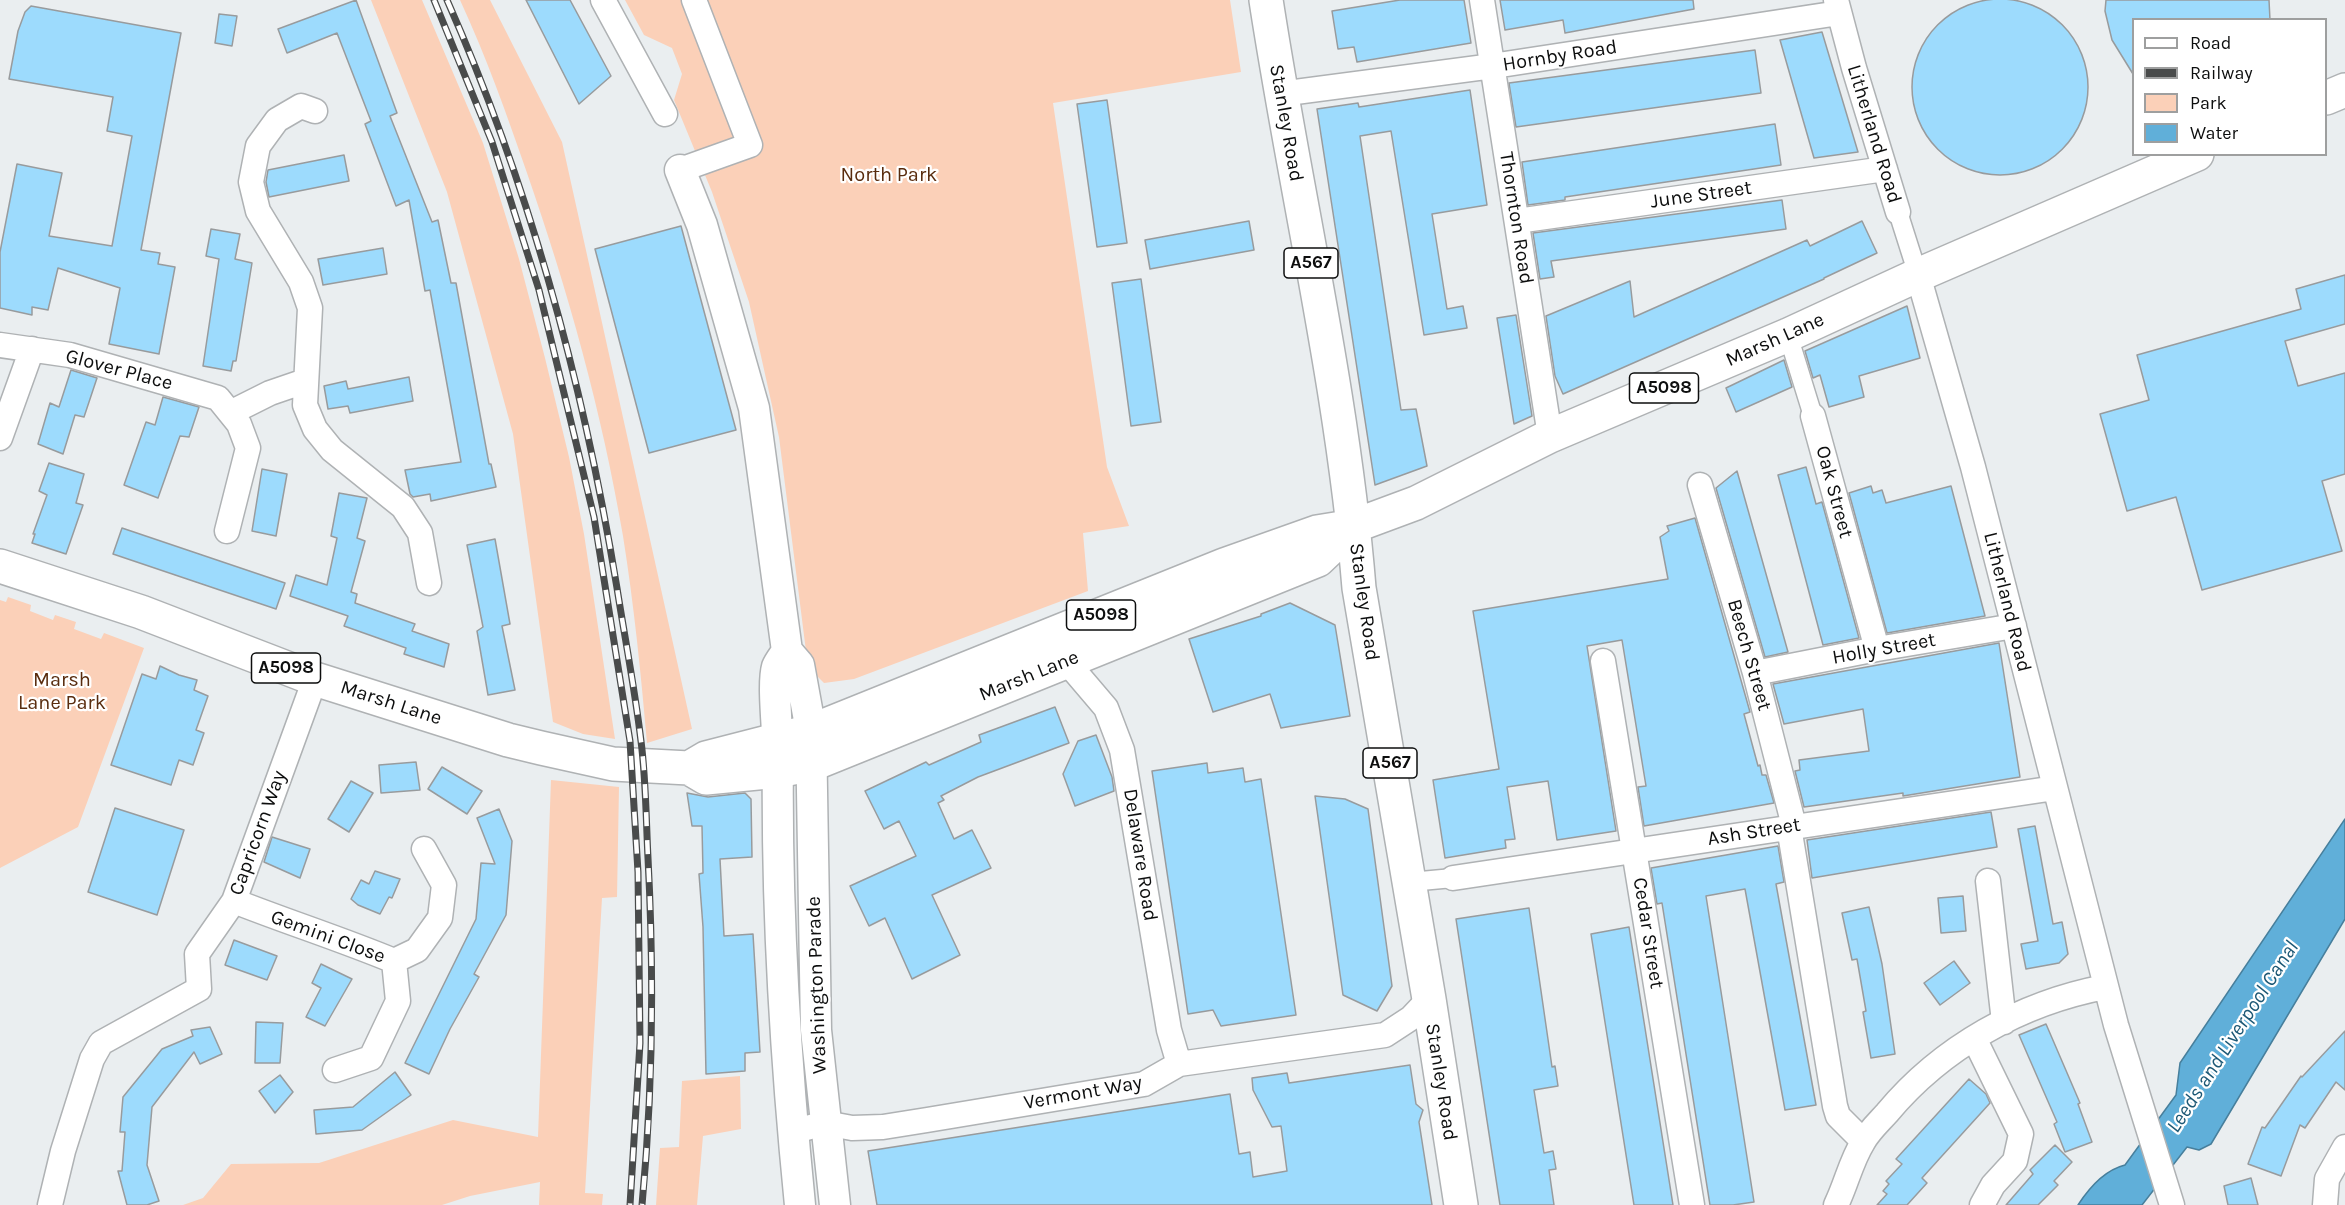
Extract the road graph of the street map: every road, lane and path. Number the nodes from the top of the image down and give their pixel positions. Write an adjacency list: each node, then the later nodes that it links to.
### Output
1 (603, 0): 11 (street)
2 (694, 0): 14 (street)
3 (1266, 0): 8 (main road, Stanley Road / A567)
4 (1482, 0): 6 (street, Thornton Road)
5 (1837, 7): 6 (street, Hornby Road); 13 (street, Litherland Road)
6 (1492, 66): 8 (street, Hornby Road); 16 (street, Thornton Road)
7 (2345, 90): 9 (main road)
8 (1280, 94): 27 (main road, Stanley Road / A567)
9 (2327, 97)
10 (315, 111): 21 (street)
11 (665, 114)
12 (2192, 156): 17 (main road, Marsh Lane / A5098)
13 (1885, 169): 15 (street, Litherland Road); 16 (street, June Street)
14 (680, 171): 33 (street)
15 (1898, 212): 17 (street, Litherland Road)
16 (1517, 221): 24 (street, Thornton Road)
17 (1918, 275): 18 (main road, Marsh Lane / A5098); 31 (street, Litherland Road)
18 (1788, 335): 23 (street, Oak Street); 24 (main road, Marsh Lane / A5098)
19 (0, 345): 20 (street, Glover Place)
20 (32, 349): 22 (street, Glover Place); 25 (street)
21 (305, 381): 22 (street); 30 (street)
22 (230, 413): 28 (street, Glover Place)
23 (1813, 416): 32 (street, Oak Street)
24 (1550, 436): 27 (main road, Marsh Lane / A5098)
25 (0, 438)
26 (1700, 485): 36 (street, Beech Street)
27 (1354, 526): 34 (main road, Marsh Lane / A5098); 38 (main road, Marsh Lane / A5098); 47 (main road, Stanley Road / A567)
28 (227, 531)
29 (0, 566): 37 (main road, Marsh Lane / A5098)
30 (429, 583)
31 (2014, 626): 32 (street, Holly Street); 41 (street, Litherland Road)
32 (1877, 649): 36 (street, Holly Street)
33 (787, 651): 38 (street, Washington Parade); 39 (street, Washington Parade)
34 (1066, 661): 40 (main road, Marsh Lane / A5098); 54 (street, Delaware Road)
35 (1603, 661): 44 (street, Cedar Street)
36 (1755, 673): 42 (street, Beech Street)
37 (315, 679): 39 (main road, Marsh Lane / A5098); 48 (street, Capricorn Way)
38 (811, 731): 39 (main road, Marsh Lane / A5098); 40 (street, Washington Parade)
39 (778, 756): 40 (main road, Marsh Lane / A5098); 57 (street, Washington Parade)
40 (813, 764): 56 (street, Washington Parade)
41 (2055, 788): 42 (street, Ash Street); 50 (street, Litherland Road)
42 (1791, 826): 44 (street, Ash Street); 58 (street, Beech Street)
43 (424, 849): 49 (street, Gemini Close)
44 (1634, 851): 45 (street, Ash Street); 64 (street, Cedar Street)
45 (1453, 878): 47 (street)
46 (1988, 881): 52 (street)
47 (1410, 882): 51 (main road, Stanley Road / A567)
48 (234, 901): 49 (street, Gemini Close); 60 (street, Capricorn Way)
49 (394, 961): 55 (street)
50 (2106, 987): 52 (street); 67 (street, Litherland Road)
51 (1429, 999): 54 (street, Vermont Way); 63 (main road, Stanley Road / A567)
52 (2004, 1022): 53 (street)
53 (1974, 1038): 58 (street); 66 (street)
54 (1179, 1064): 56 (street, Vermont Way)
55 (335, 1070)
56 (825, 1123): 57 (street, Vermont Way); 62 (street, Washington Parade)
57 (792, 1132): 61 (street, Washington Parade)
58 (1863, 1141): 65 (street)
59 (2345, 1147): 68 (street)
60 (50, 1205)
61 (800, 1205)
62 (835, 1205)
63 (1461, 1205)
64 (1692, 1205)
65 (1836, 1205)
66 (1982, 1205)
67 (2172, 1205)
68 (2325, 1205)

